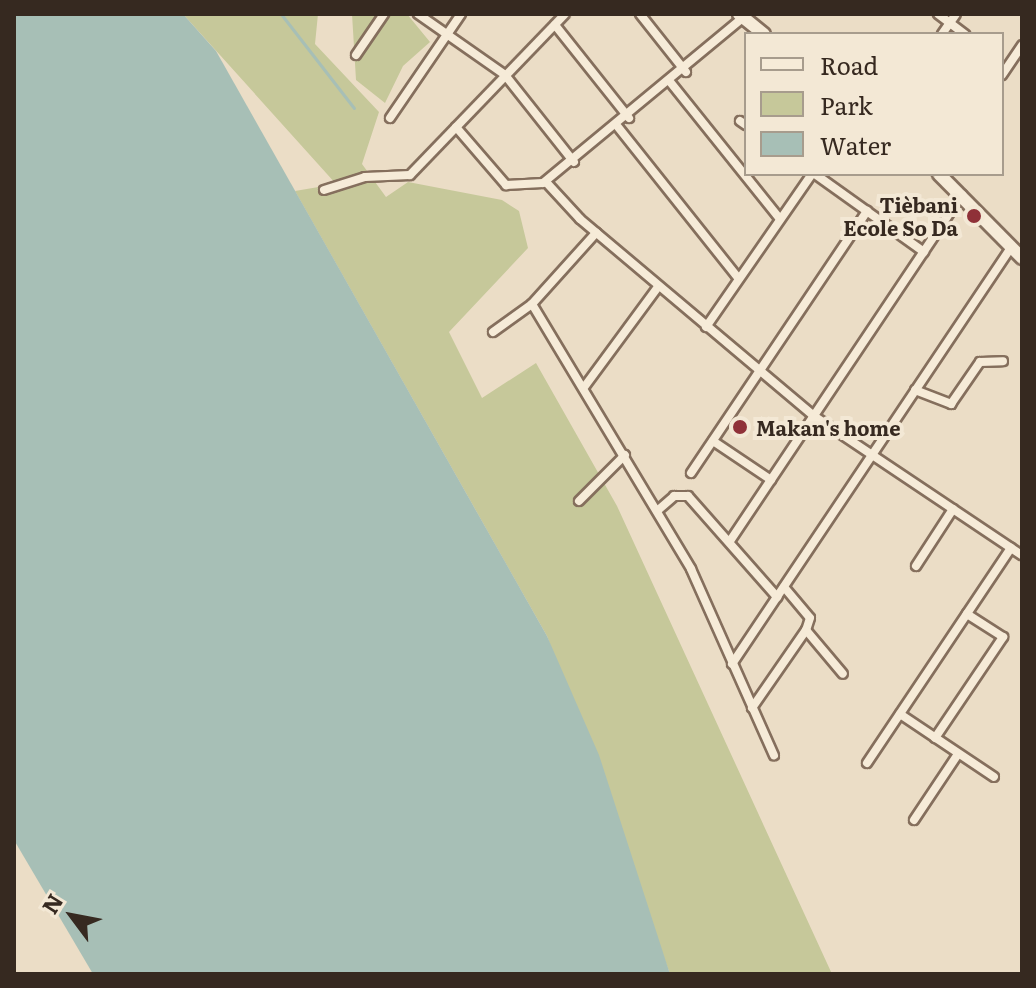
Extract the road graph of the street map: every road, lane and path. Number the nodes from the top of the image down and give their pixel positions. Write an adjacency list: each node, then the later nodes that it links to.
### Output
1 (384, 14): 16 (street)
2 (418, 14): 14 (street)
3 (461, 14): 14 (street)
4 (565, 14): 10 (street)
5 (640, 14): 18 (street)
6 (938, 14): 9 (street)
7 (956, 14): 9 (street)
8 (743, 15): 11 (main road); 18 (street)
9 (949, 23): 12 (street); 13 (street)
10 (555, 25): 19 (street); 22 (street)
11 (762, 32)
12 (943, 32)
13 (962, 32)
14 (447, 34): 19 (street); 21 (street)
15 (1022, 45): 17 (street)
16 (356, 55)
17 (1006, 62)
18 (686, 72): 20 (street)
19 (505, 75): 23 (street); 25 (street)
20 (671, 83): 22 (street); 26 (street)
21 (390, 118)
22 (629, 118): 24 (street)
23 (456, 127): 31 (street); 32 (street)
24 (618, 127): 25 (street); 40 (street)
25 (574, 162): 31 (street)
26 (744, 174)
27 (746, 176): 35 (street)
28 (812, 176): 35 (street)
29 (816, 176): 34 (street)
30 (941, 176): 33 (main road)
31 (546, 182): 36 (street)
32 (324, 190)
33 (962, 195): 37 (main road); 38 (street)
34 (867, 211): 38 (street); 46 (street)
35 (780, 219): 40 (street)
36 (596, 233): 41 (street); 42 (street)
37 (1012, 246): 39 (main road); 48 (street)
38 (924, 252): 49 (street)
39 (1022, 258)
40 (739, 279): 43 (street)
41 (658, 287): 43 (street); 47 (street)
42 (532, 304): 44 (street); 47 (street)
43 (706, 327): 46 (street)
44 (493, 332)
45 (1003, 361): 48 (street)
46 (759, 372): 49 (street); 50 (street)
47 (585, 386): 51 (street)
48 (915, 390): 52 (street)
49 (814, 416): 52 (street); 54 (street)
50 (713, 441): 53 (street); 54 (street)
51 (625, 455): 55 (street); 57 (street)
52 (872, 455): 56 (street); 62 (street)
53 (691, 473)
54 (771, 480): 58 (street)
55 (579, 501)
56 (953, 509): 59 (street); 61 (street)
57 (657, 511): 58 (street); 66 (street)
58 (730, 541): 63 (street)
59 (1011, 548): 60 (street); 64 (street)
60 (1022, 555)
61 (916, 566)
62 (784, 587): 63 (street); 65 (street)
63 (777, 597): 66 (street)
64 (967, 614): 69 (street); 70 (street)
65 (806, 630): 67 (street); 68 (street)
66 (732, 664): 68 (street)
67 (843, 674)
68 (752, 708): 72 (street)
69 (900, 714): 70 (street); 73 (street)
70 (935, 738): 71 (street)
71 (958, 754): 74 (street); 75 (street)
72 (774, 755)
73 (867, 763)
74 (994, 777)
75 (914, 820)

